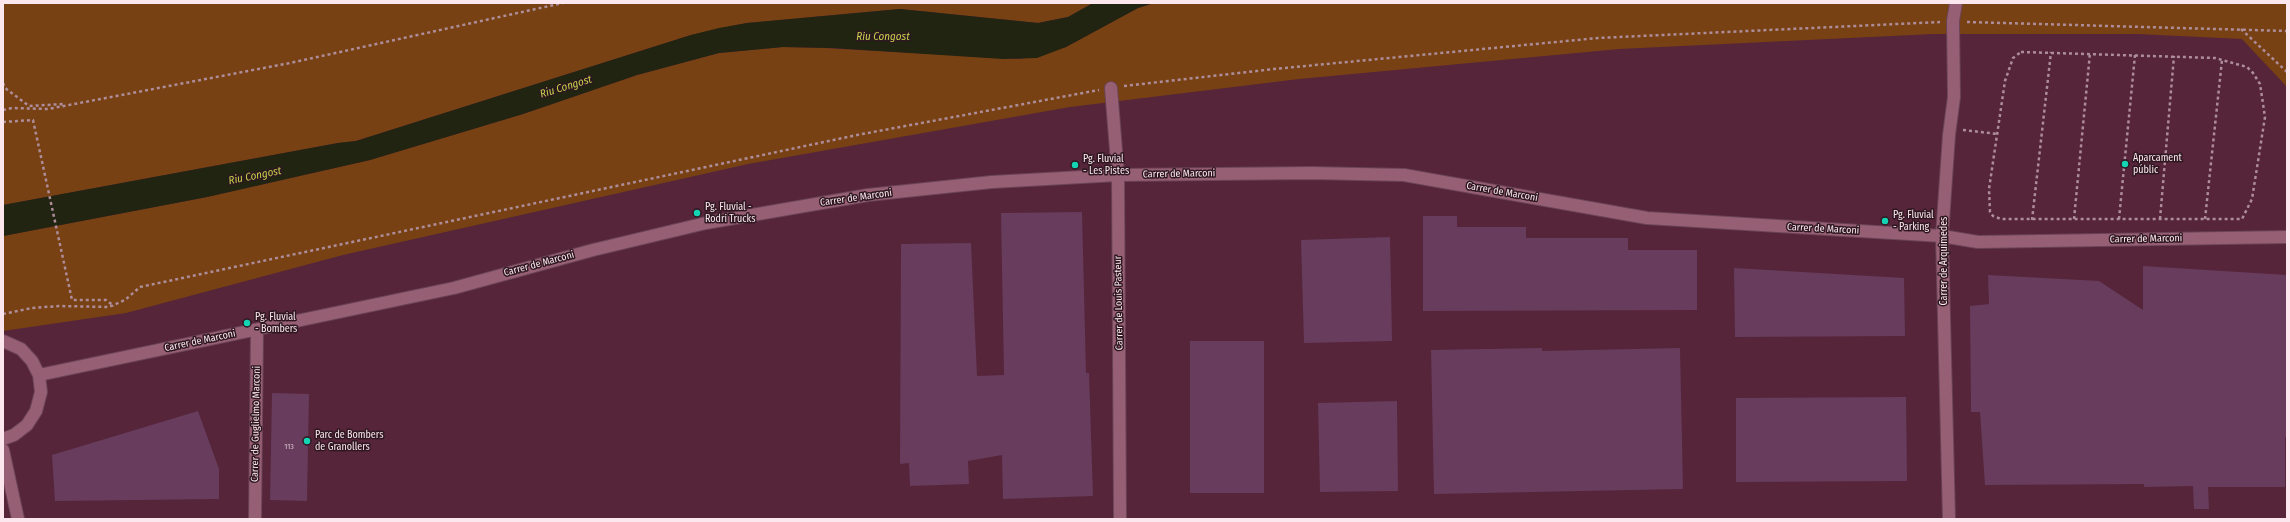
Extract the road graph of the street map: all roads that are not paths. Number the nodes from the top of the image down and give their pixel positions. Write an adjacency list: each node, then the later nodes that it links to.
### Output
1 (1956, 3): 4 (street, Carrer de Arquimedes)
2 (1111, 88): 3 (street, Carrer de Louis Pasteur)
3 (1118, 175): 4 (street, Carrer de Marconi); 6 (street, Carrer de Marconi); 13 (street, Carrer de Louis Pasteur)
4 (1942, 236): 5 (street, Carrer de Marconi); 14 (street, Carrer de Arquimedes)
5 (2287, 237)
6 (257, 330): 8 (street, Carrer de Marconi); 12 (street, Carrer de Guglielmo Marconi)
7 (3, 341): 8 (street)
8 (39, 375): 9 (street)
9 (3, 439)
10 (3, 450): 11 (street)
11 (18, 519)
12 (255, 519)
13 (1120, 519)
14 (1949, 519)

